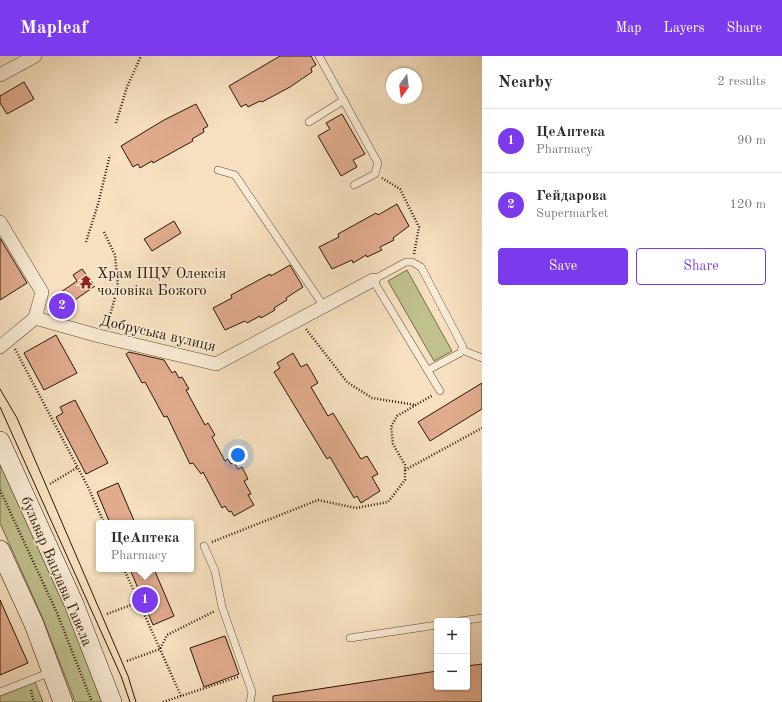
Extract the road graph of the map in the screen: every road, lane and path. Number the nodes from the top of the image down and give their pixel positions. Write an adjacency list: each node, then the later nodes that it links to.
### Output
1 (35, 56): 4 (street)
2 (142, 56): 6 (path)
3 (319, 56): 5 (lane)
4 (0, 75)
5 (344, 100): 7 (lane); 10 (lane)
6 (116, 122)
7 (309, 122)
8 (110, 155): 14 (path)
9 (218, 170): 17 (lane)
10 (375, 174): 11 (lane); 15 (path)
11 (354, 185)
12 (0, 222): 18 (street)
13 (104, 232): 20 (path)
14 (86, 242)
15 (412, 262): 16 (lane); 22 (lane)
16 (373, 280): 17 (street, Добруська вулиця); 24 (lane)
17 (323, 305): 19 (street, Добруська вулиця)
18 (35, 318): 20 (street, Добруська вулиця); 21 (street)
19 (299, 319): 20 (street, Добруська вулиця); 26 (path)
20 (103, 337)
21 (5, 343): 29 (path)
22 (462, 350): 23 (lane); 24 (lane)
23 (482, 358)
24 (428, 370): 25 (lane)
25 (440, 391): 26 (path)
26 (416, 405): 30 (path)
27 (482, 428): 30 (path)
28 (0, 441): 52 (main road, бульвар Вацлава Гавела)
29 (78, 467): 31 (path); 33 (path)
30 (405, 470): 34 (path)
31 (50, 484)
32 (0, 490): 51 (path)
33 (103, 520)
34 (204, 546): 38 (lane)
35 (0, 550): 46 (main road)
36 (125, 572): 37 (path)
37 (139, 602): 39 (path); 44 (path)
38 (222, 607): 44 (path); 47 (lane)
39 (107, 614)
40 (482, 618): 41 (lane)
41 (470, 620)
42 (434, 625): 43 (lane)
43 (350, 638)
44 (160, 649): 45 (path); 49 (path)
45 (126, 661)
46 (51, 672): 48 (lane); 50 (main road)
47 (246, 674): 49 (path); 54 (lane)
48 (0, 692)
49 (181, 696): 53 (path)
50 (63, 702)
51 (92, 702)
52 (112, 702)
53 (163, 702)
54 (250, 702)

